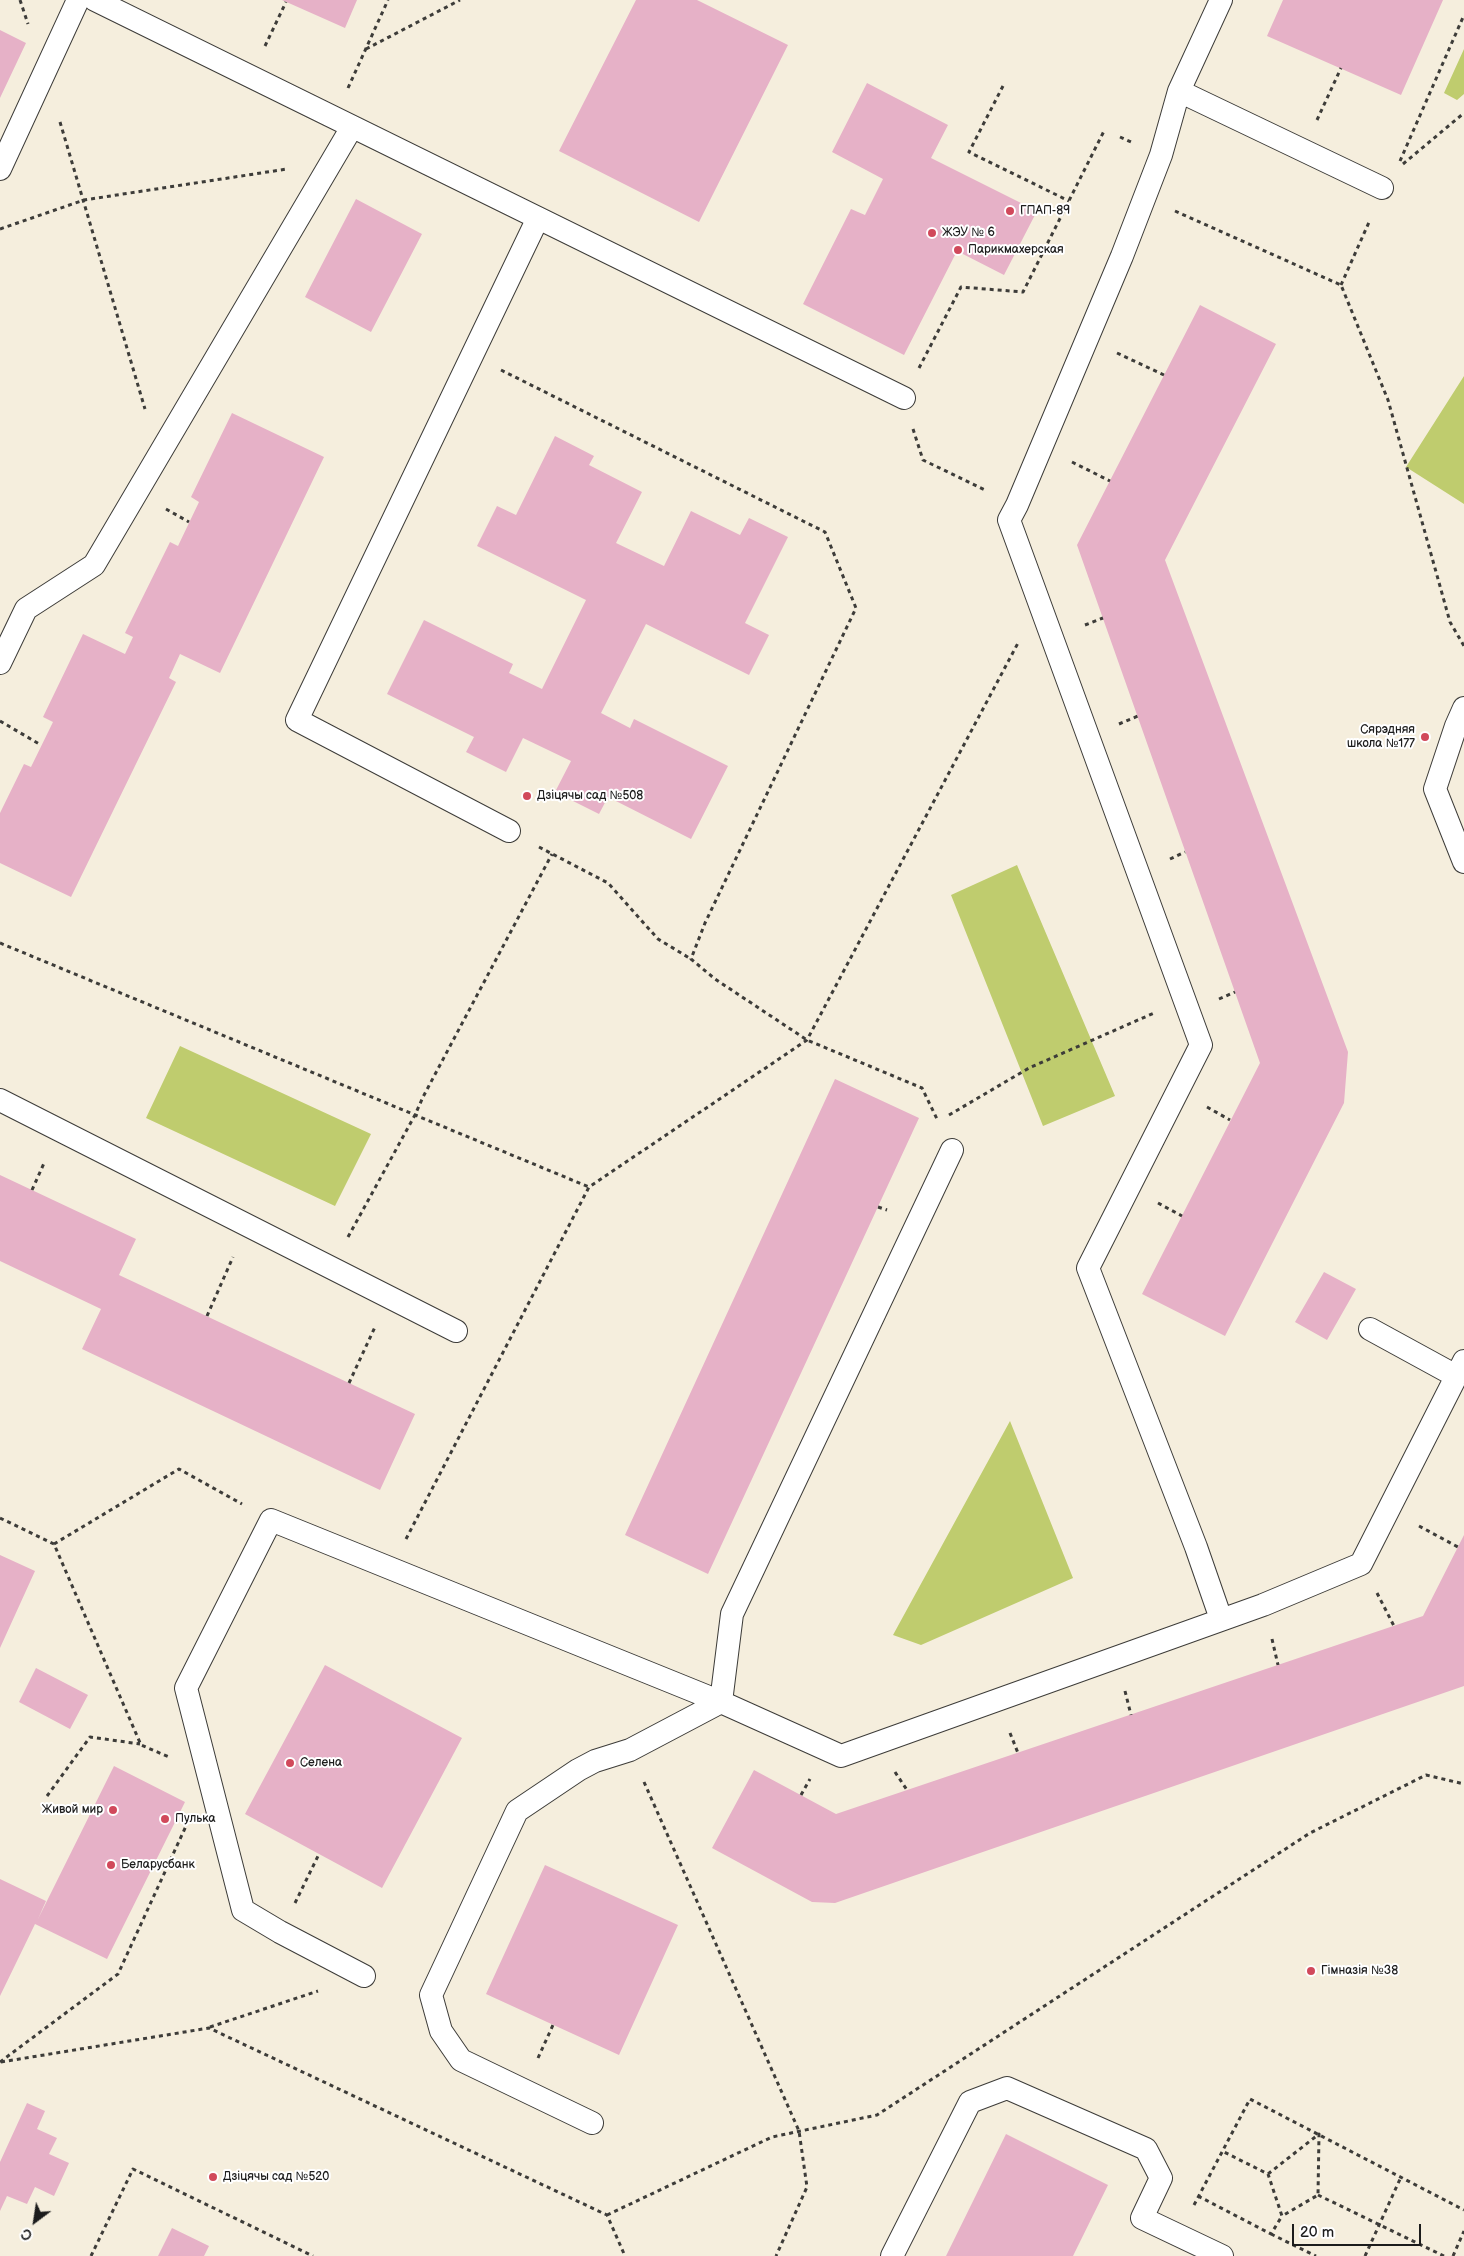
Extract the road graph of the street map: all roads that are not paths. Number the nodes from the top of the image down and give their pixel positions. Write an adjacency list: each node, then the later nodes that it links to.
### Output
1 (78, 0): 6 (lane)
2 (95, 0): 5 (lane)
3 (1221, 0): 4 (lane)
4 (1179, 91): 7 (lane); 19 (lane)
5 (343, 122): 8 (lane); 10 (lane)
6 (0, 169)
7 (1382, 188)
8 (538, 218): 9 (lane); 12 (lane)
9 (904, 398)
10 (0, 662)
11 (1464, 708): 13 (lane)
12 (509, 831)
13 (1464, 862)
14 (0, 1100): 17 (lane)
15 (952, 1150): 20 (lane)
16 (1370, 1330): 18 (lane)
17 (456, 1331)
18 (1460, 1369): 19 (lane)
19 (1221, 1619): 20 (lane)
20 (721, 1702): 21 (lane); 22 (lane)
21 (364, 1976)
22 (592, 2123)
23 (892, 2256): 24 (lane)
24 (1222, 2256)

